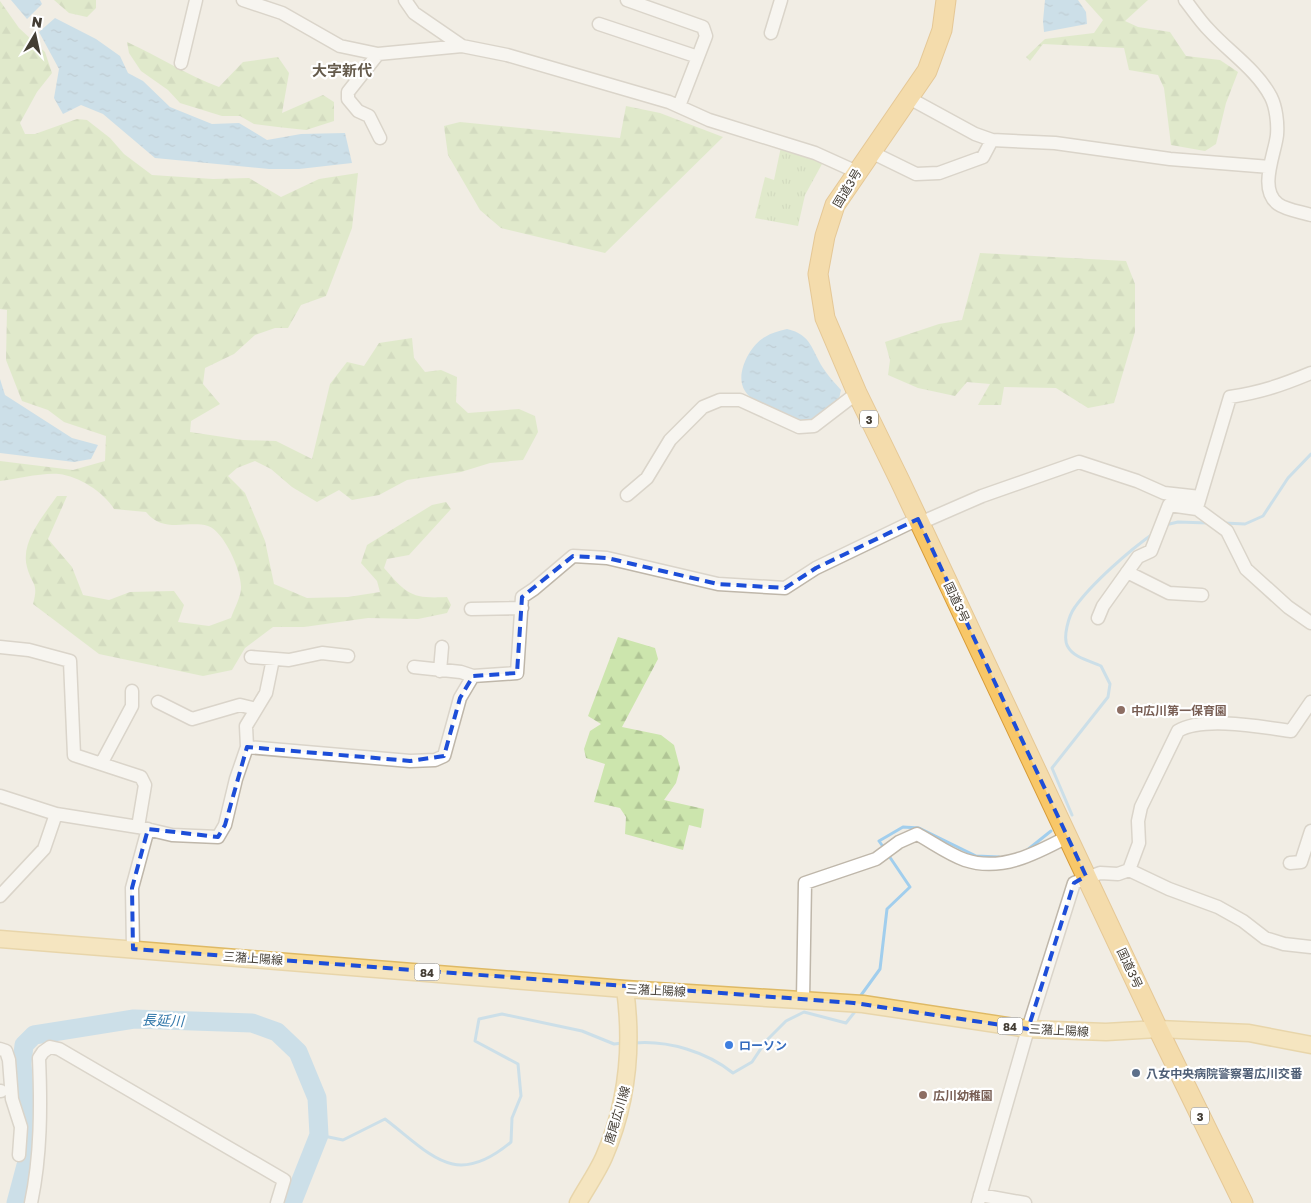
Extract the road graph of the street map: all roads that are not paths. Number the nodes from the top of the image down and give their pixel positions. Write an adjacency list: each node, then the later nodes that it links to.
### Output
1 (196, 0): 13 (street)
2 (243, 0): 11 (street)
3 (405, 0): 10 (street)
4 (627, 0): 12 (street)
5 (946, 0): 14 (highway, 国道3号 / 3)
6 (1185, 0): 19 (street)
7 (777, 1): 9 (street)
8 (599, 24): 12 (street)
9 (771, 33)
10 (462, 46): 11 (street); 15 (street)
11 (378, 54): 16 (street)
12 (698, 58): 15 (street)
13 (181, 63)
14 (910, 98): 17 (street); 18 (highway, 国道3号 / 3)
15 (679, 106): 20 (street)
16 (380, 138)
17 (992, 140): 18 (street); 19 (street)
18 (871, 152): 20 (highway, 国道3号 / 3)
19 (1270, 167): 21 (street)
20 (857, 172): 23 (highway, 国道3号 / 3)
21 (1311, 215)
22 (1311, 373): 25 (street)
23 (857, 393): 24 (street); 26 (highway, 国道3号 / 3)
24 (627, 495)
25 (1199, 503): 26 (street); 27 (street); 32 (street)
26 (919, 521): 29 (street); 51 (highway, 国道3号 / 3)
27 (1127, 572): 28 (street); 31 (street)
28 (1202, 595)
29 (522, 608): 30 (street); 40 (street)
30 (471, 609)
31 (1098, 618)
32 (1311, 623)
33 (0, 647): 46 (street)
34 (442, 648): 39 (street)
35 (348, 656): 37 (street)
36 (251, 657): 37 (street)
37 (273, 659): 44 (street)
38 (414, 667): 39 (street)
39 (440, 671): 40 (street)
40 (473, 676): 45 (street)
41 (132, 691): 46 (street)
42 (158, 702): 44 (street)
43 (1311, 702): 53 (street)
44 (256, 709): 45 (street)
45 (247, 748): 49 (street)
46 (101, 764): 49 (street)
47 (0, 796): 48 (street)
48 (56, 814): 49 (street); 55 (street)
49 (143, 828): 58 (street)
50 (1311, 831): 52 (street)
51 (1067, 837): 54 (highway, 国道3号 / 3); 60 (street)
52 (1290, 863)
53 (1129, 870): 54 (street); 57 (street)
54 (1086, 876): 61 (street); 62 (highway, 国道3号 / 3)
55 (0, 896)
56 (0, 939): 58 (main road, 三潴上陽線 / 84)
57 (1311, 947)
58 (133, 949): 59 (main road, 三潴上陽線 / 84)
59 (625, 989): 60 (main road, 三潴上陽線 / 84); 69 (main road, 唐尾広川線)
60 (803, 1000): 61 (main road, 三潴上陽線 / 84)
61 (1028, 1029): 62 (main road, 三潴上陽線 / 84); 66 (street)
62 (1158, 1029): 63 (main road, 三潴上陽線 / 84); 71 (highway, 国道3号 / 3)
63 (1311, 1045)
64 (0, 1049): 65 (street)
65 (19, 1155)
66 (979, 1199): 70 (street)
67 (31, 1203): 68 (street)
68 (277, 1203)
69 (578, 1203)
70 (1025, 1203)
71 (1244, 1203)

